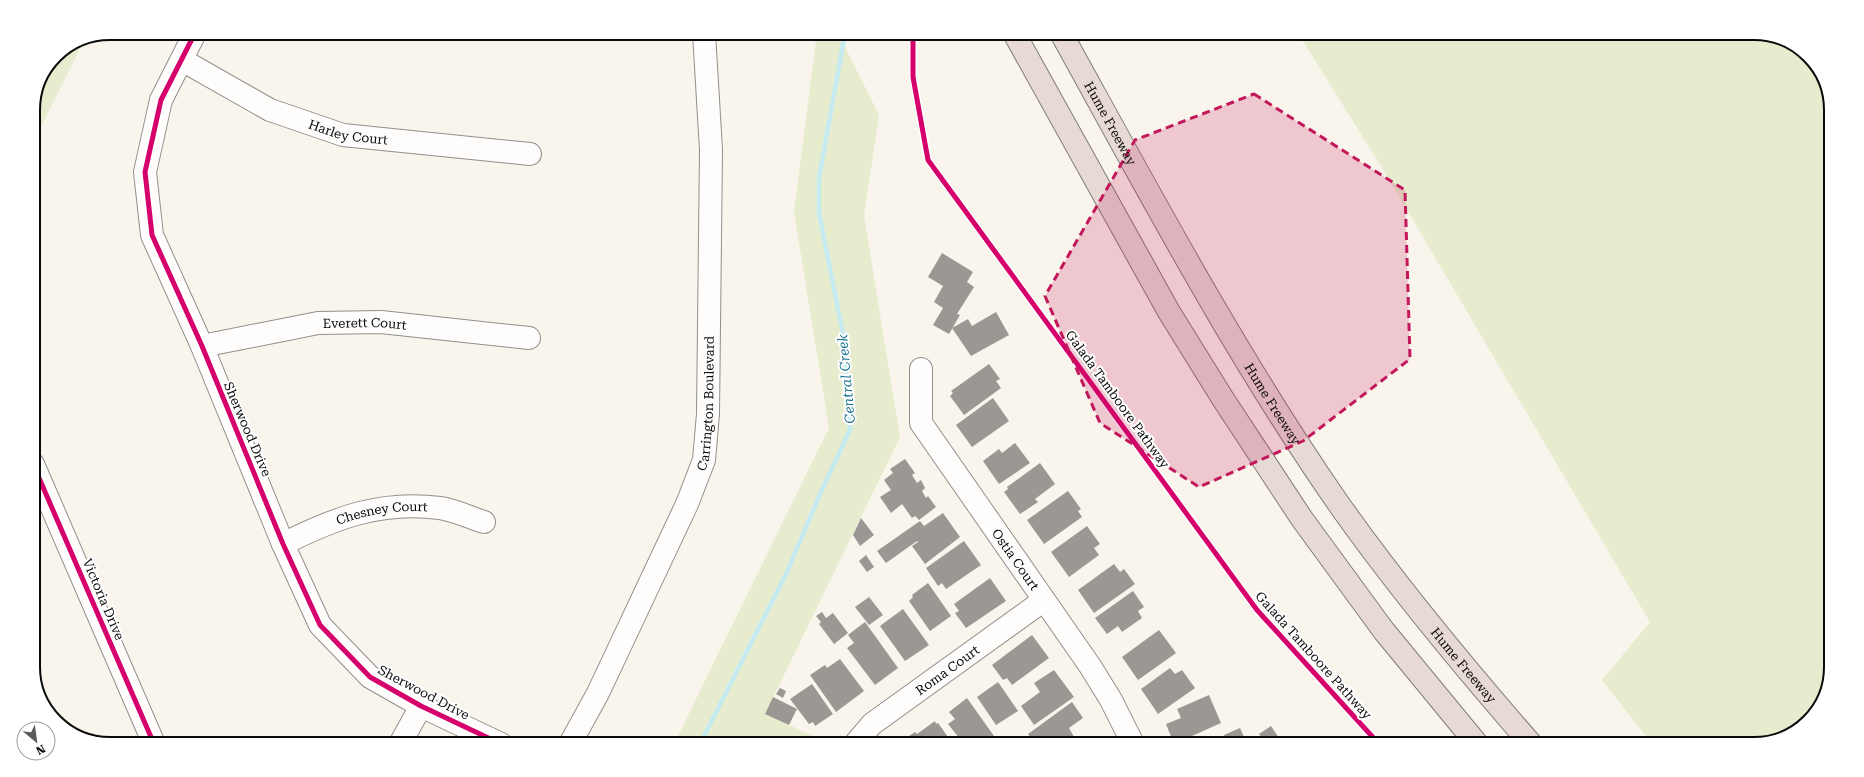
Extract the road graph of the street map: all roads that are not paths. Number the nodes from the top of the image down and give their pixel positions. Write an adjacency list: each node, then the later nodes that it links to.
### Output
1 (192, 40): 5 (street, Sherwood Drive)
2 (704, 40): 18 (street, Carrington Boulevard)
3 (1018, 40): 21 (highway)
4 (1065, 40): 22 (highway, Hume Freeway)
5 (182, 60): 6 (street, Harley Court); 8 (street, Sherwood Drive)
6 (530, 154)
7 (529, 338): 8 (street, Everett Court)
8 (202, 346): 12 (street, Sherwood Drive)
9 (920, 369): 13 (street, Ostia Court)
10 (40, 480): 15 (street, Victoria Drive)
11 (484, 522): 12 (street, Chesney Court)
12 (284, 544): 14 (street, Sherwood Drive)
13 (1044, 600): 19 (street, Roma Court); 20 (street, Ostia Court)
14 (421, 706): 16 (street); 17 (street, Sherwood Drive)
15 (151, 737)
16 (404, 737)
17 (486, 737)
18 (574, 737)
19 (861, 737)
20 (1130, 737)
21 (1470, 737)
22 (1525, 737)

